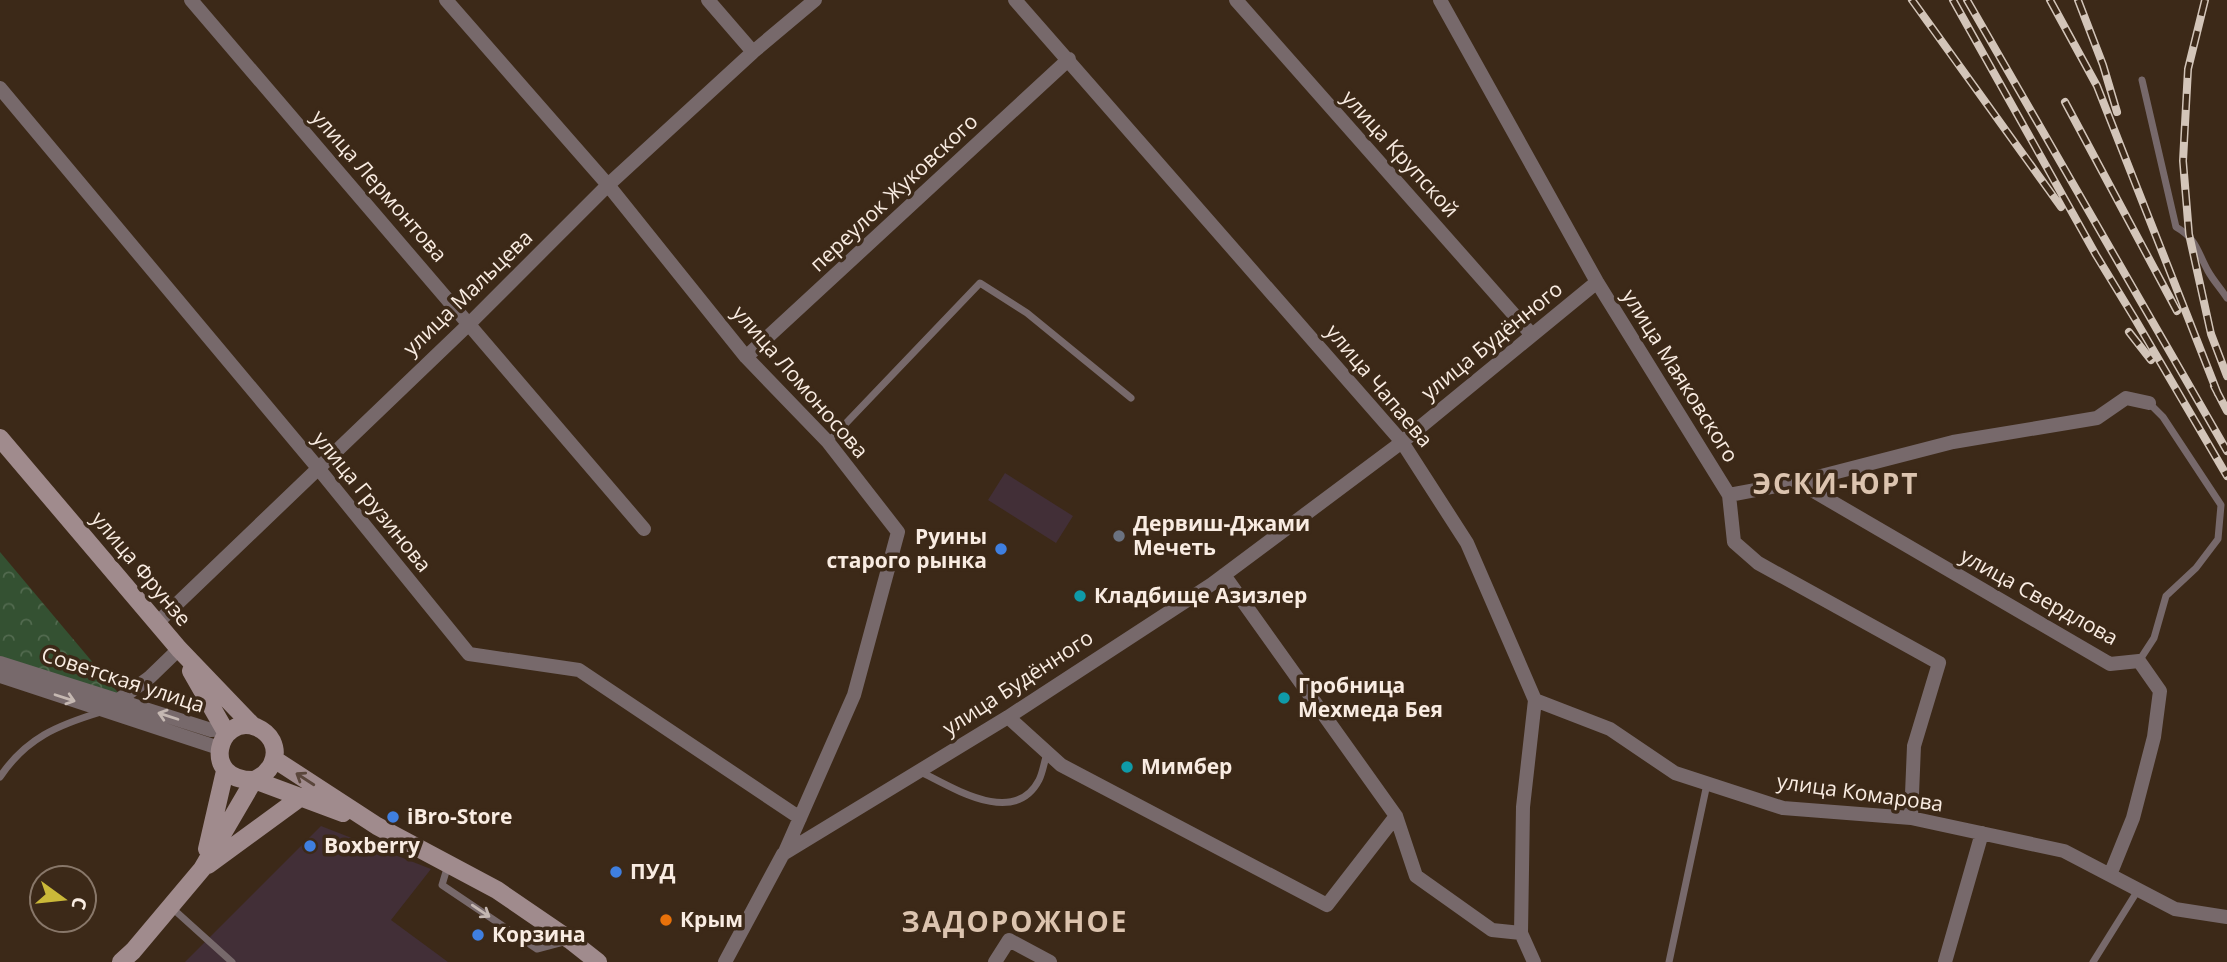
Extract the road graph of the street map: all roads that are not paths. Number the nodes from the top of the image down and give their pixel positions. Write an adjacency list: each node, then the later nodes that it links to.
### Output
1 (191, 0): 15 (street, улица Лермонтова)
2 (446, 0): 12 (street, улица Ломоносова)
3 (708, 0): 8 (street)
4 (815, 0): 8 (street, улица Мальцева)
5 (1015, 0): 9 (street, улица Чапаева)
6 (1236, 0): 16 (street, улица Крупской)
7 (1440, 0): 13 (street, улица Маяковского)
8 (753, 52): 12 (street, улица Мальцева)
9 (1069, 59): 17 (street, переулок Жуковского); 22 (street, улица Чапаева)
10 (2142, 80): 14 (lane)
11 (0, 88): 23 (street, улица Грузинова)
12 (608, 185): 15 (street, улица Мальцева); 17 (street, улица Ломоносова)
13 (1597, 282): 16 (street, улица Будённого); 25 (street, улица Маяковского)
14 (2227, 298)
15 (470, 323): 23 (street, улица Мальцева); 26 (street, улица Лермонтова)
16 (1532, 335): 22 (street, улица Будённого)
17 (746, 357): 21 (street, улица Ломоносова)
18 (1130, 398): 21 (lane)
19 (2149, 403): 24 (street); 30 (lane)
20 (0, 438): 28 (main road, улица Фрунзе)
21 (828, 442): 48 (street, улица Ломоносова)
22 (1402, 442): 27 (street, улица Будённого); 33 (street, улица Чапаева)
23 (318, 468): 28 (street, улица Мальцева); 48 (street, улица Грузинова)
24 (1798, 482): 25 (street); 30 (street, улица Свердлова)
25 (1729, 495): 49 (street, улица Маяковского)
26 (644, 529)
27 (1224, 575): 36 (street, улица Будённого); 47 (street)
28 (157, 623): 29 (main road, улица Фрунзе)
29 (180, 649): 34 (street); 37 (main road, улица Фрунзе); 38 (main road)
30 (2139, 661): 55 (street, улица Свердлова)
31 (0, 663): 34 (street, Советская улица)
32 (0, 676): 35 (street, one-way to 35)
33 (1535, 700): 45 (street, улица Комарова); 59 (street, улица Чапаева)
34 (119, 701): 35 (street); 38 (street, Советская улица, one-way to 34)
35 (105, 711): 38 (street); 43 (lane)
36 (1008, 717): 39 (street); 42 (street, улица Будённого)
37 (253, 726): 38 (main road); 40 (main road)
38 (227, 737): 41 (main road)
39 (1047, 753): 42 (lane); 47 (street)
40 (274, 759): 44 (main road); 50 (main road, one-way to 40)
41 (225, 771): 44 (main road); 54 (main road)
42 (918, 771): 52 (street, улица Будённого)
43 (0, 776)
44 (254, 780): 46 (main road); 54 (main road)
45 (1707, 783): 49 (street, улица Комарова); 68 (lane)
46 (301, 797): 50 (main road); 54 (main road)
47 (1396, 816): 59 (street)
48 (800, 818): 52 (street, улица Ломоносова)
49 (1911, 818): 51 (street, улица Комарова)
50 (377, 826): 53 (main road)
51 (1982, 833): 55 (street, улица Комарова); 69 (street)
52 (783, 854): 64 (street)
53 (448, 864): 60 (main road); 60 (lane, one-way to 60)
54 (202, 869): 57 (main road)
55 (2110, 875): 56 (street, улица Комарова)
56 (2138, 890): 58 (street, улица Комарова); 70 (lane)
57 (171, 906): 61 (main road); 62 (lane)
58 (2227, 917)
59 (1521, 933): 67 (street, улица Чапаева)
60 (570, 940): 63 (main road)
61 (121, 962)
62 (231, 962)
63 (597, 962)
64 (725, 962)
65 (995, 962): 66 (street)
66 (1050, 962)
67 (1534, 962)
68 (1669, 962)
69 (1945, 962)
70 (2093, 962)

